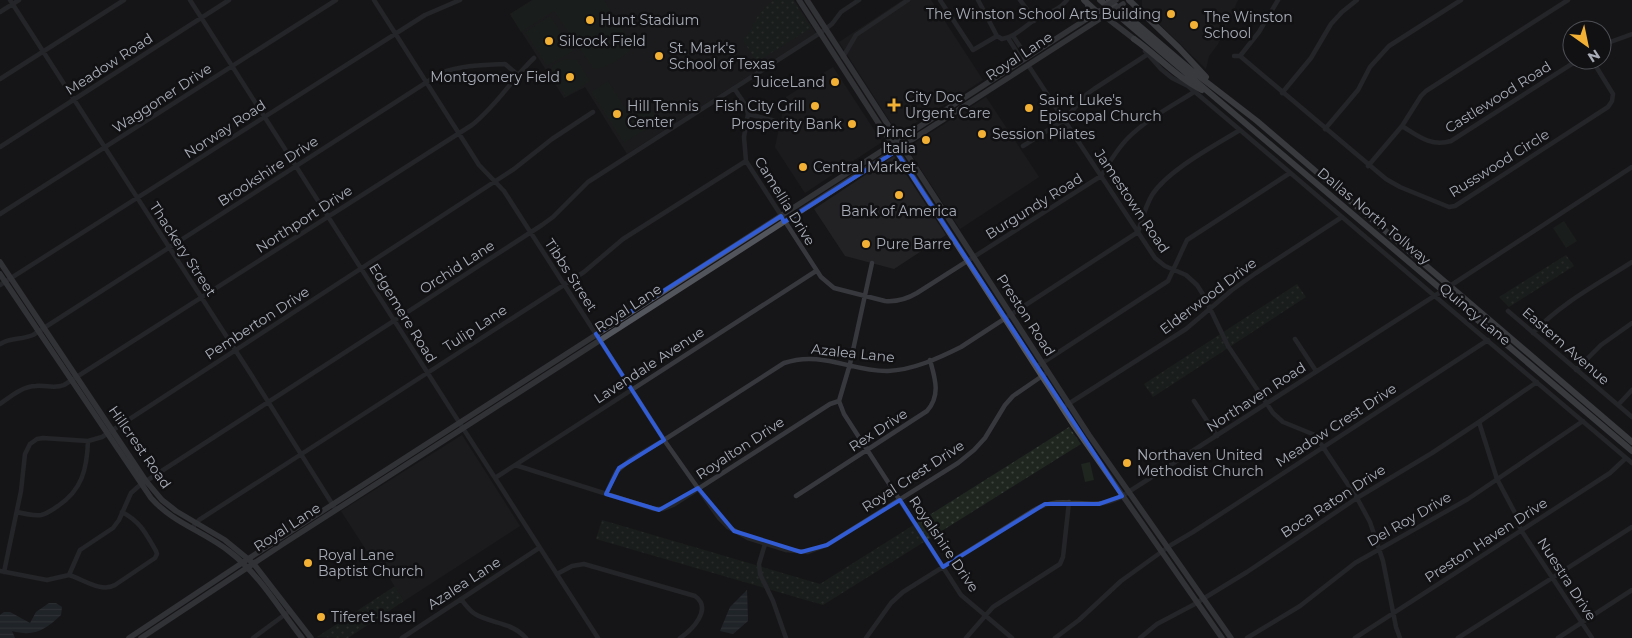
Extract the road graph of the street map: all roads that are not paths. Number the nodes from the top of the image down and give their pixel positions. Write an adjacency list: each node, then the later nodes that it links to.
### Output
1 (19, 0): 25 (street)
2 (124, 0): 41 (street)
3 (190, 0): 31 (street, Edgemere Road)
4 (229, 0): 31 (street, Meadow Road)
5 (336, 0): 48 (street, Waggoner Drive)
6 (374, 0): 35 (street, Tibbs Street)
7 (460, 0): 35 (street, Norway Road)
8 (798, 0): 34 (main road, Preston Road)
9 (807, 0): 34 (main road, Preston Road)
10 (858, 0): 34 (street, Orchid Lane)
11 (908, 0): 43 (street)
12 (940, 0): 37 (street)
13 (978, 0): 37 (street)
14 (1020, 0): 33 (street)
15 (1067, 0): 33 (street)
16 (1100, 0): 60 (highway, Dallas North Tollway)
17 (1110, 0): 60 (highway, Dallas North Tollway)
18 (1116, 0): 27 (main road, Royal Lane, bridge)
19 (1137, 0): 28 (highway)
20 (1278, 0): 59 (street, Russwood Circle)
21 (1357, 0): 59 (street)
22 (1461, 0): 72 (street)
23 (1568, 0): 71 (street)
24 (1128, 1): 28 (highway); 30 (main road, Royal Lane, bridge)
25 (11, 2): 29 (street); 41 (street, Thackery Street)
26 (1086, 2): 27 (highway); 32 (highway)
27 (1100, 10): 30 (main road, Quincy Lane); 32 (main road, Royal Lane)
28 (1139, 10): 60 (highway)
29 (0, 12)
30 (1107, 14): 39 (main road, Quincy Lane); 47 (main road, Royal Lane)
31 (201, 18): 48 (street, Edgemere Road); 61 (street, Meadow Road)
32 (1086, 19): 45 (main road, Royal Lane)
33 (1034, 21): 38 (street)
34 (823, 31): 43 (main road, Preston Road); 46 (main road, Preston Road); 56 (street, Orchid Lane)
35 (396, 34): 54 (street, Tibbs Street); 67 (street, Norway Road)
36 (1632, 34): 40 (street)
37 (997, 36): 38 (street)
38 (1010, 37): 45 (street)
39 (1134, 39): 42 (street, Quincy Lane); 60 (highway)
40 (1612, 41)
41 (43, 52): 53 (street); 61 (street, Thackery Street)
42 (1148, 54): 58 (street, Quincy Lane); 69 (street)
43 (843, 57): 46 (street); 57 (main road, Preston Road)
44 (534, 58): 51 (street, Northport Drive)
45 (1024, 59): 47 (main road); 52 (main road, Royal Lane)
46 (839, 62): 57 (main road, Preston Road)
47 (1028, 64): 55 (main road, Royal Lane); 69 (street, Jamestown Road)
48 (232, 66): 67 (street, Edgemere Road); 78 (street, Waggoner Drive)
49 (1562, 70): 71 (street, Castlewood Road)
50 (1598, 70): 81 (street, Russwood Circle)
51 (518, 75): 54 (street, Brookshire Drive); 74 (street, Northport Drive)
52 (995, 78): 55 (main road); 62 (main road, Royal Lane)
53 (0, 79)
54 (427, 82): 74 (street, Tibbs Street); 82 (street, Brookshire Drive)
55 (999, 84): 63 (main road, Royal Lane)
56 (734, 88): 66 (street); 96 (street, Orchid Lane)
57 (860, 89): 75 (main road, Preston Road)
58 (1194, 92): 73 (street, Quincy Lane); 85 (street, Burgundy Road)
59 (1282, 92): 72 (street, Russwood Circle)
60 (1216, 94): 162 (highway, Dallas North Tollway); 164 (highway, Dallas North Tollway)
61 (74, 100): 77 (street, Meadow Road); 78 (street, Thackery Street)
62 (955, 103): 63 (main road); 65 (main road, Royal Lane)
63 (959, 109): 68 (main road, Royal Lane)
64 (593, 112): 86 (street, Pemberton Drive)
65 (940, 113): 68 (main road); 75 (main road, Royal Lane)
66 (748, 114): 70 (street); 80 (street, Camellia Drive)
67 (264, 117): 82 (street, Edgemere Road); 87 (street, Norway Road)
68 (944, 119): 79 (main road, Royal Lane)
69 (1064, 120): 76 (street); 85 (street, Jamestown Road)
70 (780, 122)
71 (1402, 126): 81 (street)
72 (1325, 129): 81 (street, Russwood Circle)
73 (1240, 130): 84 (street, Quincy Lane); 97 (street)
74 (459, 133): 86 (street, Tibbs Street); 91 (street, Northport Drive)
75 (895, 143): 79 (main road, Preston Road); 90 (main road, Royal Lane)
76 (1024, 146)
77 (0, 147)
78 (104, 148): 87 (street, Thackery Street); 89 (street, Waggoner Drive)
79 (899, 149): 88 (main road, Preston Road); 93 (main road, Royal Lane)
80 (746, 161): 90 (street, Camellia Drive); 111 (street, Tulip Lane)
81 (1368, 166)
82 (296, 167): 91 (street, Edgemere Road); 98 (street, Brookshire Drive)
83 (1632, 167): 113 (street, Northaven Road, bridge)
84 (1290, 173): 92 (street, Quincy Lane); 105 (street)
85 (1101, 176): 97 (street, Jamestown Road); 99 (street, Burgundy Road)
86 (495, 182): 96 (street, Tibbs Street); 104 (street, Pemberton Drive)
87 (137, 199): 98 (street, Thackery Street); 110 (street, Norway Road)
88 (936, 205): 94 (main road, Preston Road); 95 (main road, Preston Road)
89 (0, 214)
90 (780, 216): 93 (street, Camellia Drive); 107 (main road, Royal Lane)
91 (328, 217): 104 (street, Edgemere Road); 114 (street, Northport Drive)
92 (1342, 217): 113 (street, Quincy Lane); 115 (street, Elderwood Drive)
93 (784, 222): 106 (street, Camellia Drive); 109 (main road, Royal Lane)
94 (954, 228): 95 (main road); 99 (main road, Preston Road)
95 (948, 231): 100 (main road, Preston Road)
96 (530, 232): 111 (street, Tibbs Street); 118 (street, Orchid Lane)
97 (1138, 232): 105 (street, Jamestown Road); 117 (street, Azalea Lane)
98 (169, 248): 114 (street, Thackery Street); 120 (street, Brookshire Drive)
99 (974, 257): 100 (street, Burgundy Road); 117 (main road, Preston Road)
100 (968, 261): 112 (street, Burgundy Road); 117 (main road, Preston Road)
101 (0, 262): 110 (main road, Hillcrest Road)
102 (1632, 262): 122 (street)
103 (872, 263): 112 (street)
104 (361, 269): 118 (street, Edgemere Road); 128 (street, Pemberton Drive)
105 (1173, 270): 115 (street, Jamestown Road); 130 (street)
106 (816, 271): 112 (street, Camellia Drive); 143 (street, Lavendale Avenue)
107 (693, 272): 109 (main road); 123 (main road, Royal Lane)
108 (0, 274): 110 (main road, Hillcrest Road)
109 (696, 279): 126 (main road, Royal Lane)
110 (6, 282): 120 (main road, Hillcrest Road); 121 (main road, Hillcrest Road)
111 (564, 284): 123 (street, Tibbs Street); 136 (street, Tulip Lane)
112 (864, 295): 131 (street)
113 (1436, 295): 125 (street, Quincy Lane); 134 (street, Northaven Road)
114 (201, 298): 128 (street, Thackery Street); 138 (street, Northport Drive)
115 (1210, 308): 149 (street, Elderwood Drive); 150 (street, Jamestown Road)
116 (1508, 311): 122 (street, Eastern Avenue)
117 (1007, 316): 129 (street, Azalea Lane); 130 (main road, Preston Road); 132 (main road, Preston Road)
118 (394, 321): 136 (street, Edgemere Road); 147 (street, Orchid Lane)
119 (1632, 323): 133 (street)
120 (44, 328): 121 (street, Brookshire Drive); 138 (main road, Hillcrest Road)
121 (38, 332): 127 (street, Brookshire Drive); 140 (main road, Hillcrest Road)
122 (1533, 333): 133 (street, Eastern Avenue)
123 (596, 334): 126 (street, Tibbs Street); 139 (main road, Royal Lane)
124 (1295, 338): 134 (street)
125 (1488, 340): 141 (street, Quincy Lane); 165 (street, Meadow Crest Drive)
126 (600, 341): 142 (main road, Royal Lane); 143 (street, Tibbs Street)
127 (0, 344)
128 (235, 351): 147 (street, Thackery Street); 157 (street, Pemberton Drive)
129 (930, 360): 131 (street, Azalea Lane); 167 (street, Rex Drive)
130 (1042, 363): 132 (street); 135 (main road, Preston Road)
131 (850, 364): 145 (street); 161 (street, Azalea Lane)
132 (1036, 367): 137 (main road, Preston Road)
133 (1576, 370): 151 (street, Eastern Avenue)
134 (1316, 371): 150 (street, Northaven Road)
135 (1048, 372): 137 (street, Royal Crest Drive); 149 (main road, Preston Road)
136 (427, 373): 156 (street, Edgemere Road); 168 (street, Tulip Lane)
137 (1042, 376): 152 (main road, Preston Road); 181 (street, Royal Crest Drive)
138 (77, 377): 140 (street, Northport Drive); 157 (main road, Hillcrest Road)
139 (527, 379): 142 (main road); 156 (main road, Royal Lane)
140 (71, 381): 148 (street); 157 (main road, Hillcrest Road)
141 (1537, 382): 154 (street, Quincy Lane); 155 (street, Boca Raton Drive)
142 (531, 385): 156 (main road, Royal Lane)
143 (632, 390): 161 (street, Tibbs Street); 171 (street, Lavendale Avenue)
144 (1632, 390): 151 (street)
145 (839, 401): 167 (street, Royalshire Drive); 175 (street, Royalton Drive)
146 (1194, 401): 159 (street)
147 (268, 402): 168 (street, Thackery Street); 174 (street, Orchid Lane)
148 (0, 404)
149 (1068, 404): 152 (street, Elderwood Drive); 158 (main road, Preston Road)
150 (1266, 404): 159 (street, Northaven Road); 165 (street, Jamestown Road)
151 (1618, 405): 153 (street, Eastern Avenue)
152 (1062, 408): 160 (main road, Preston Road)
153 (1632, 417)
154 (1583, 421): 169 (street, Quincy Lane); 173 (street, Del Roy Drive)
155 (1479, 422): 173 (street, Nuestra Drive); 180 (street, Boca Raton Drive)
156 (461, 426): 172 (street, Edgemere Road); 183 (main road, Royal Lane)
157 (109, 432): 163 (street, Pemberton Drive); 174 (main road, Hillcrest Road)
158 (1089, 435): 160 (main road); 176 (main road, Preston Road)
159 (1217, 436): 176 (street, Northaven Road)
160 (1082, 439): 179 (main road, Preston Road)
161 (664, 440): 175 (street, Tibbs Street); 177 (street, Azalea Lane)
162 (1620, 440): 166 (highway, Dallas North Tollway); 169 (highway)
163 (88, 441): 184 (street); 184 (street, Pemberton Drive)
164 (1632, 442)
165 (1324, 447): 180 (street, Jamestown Road); 191 (street, Meadow Crest Drive)
166 (1632, 450)
167 (867, 451): 178 (street, Rex Drive); 181 (street, Royalshire Drive)
168 (301, 455): 183 (street, Thackery Street); 186 (street, Tulip Lane)
169 (1629, 457): 170 (street, Quincy Lane); 188 (street, Preston Haven Drive)
170 (1632, 462)
171 (515, 465): 172 (street, Lavendale Avenue); 177 (street, Royalton Drive)
172 (495, 478): 190 (street, Edgemere Road)
173 (1497, 479): 188 (street, Nuestra Drive); 192 (street, Del Roy Drive)
174 (143, 483): 185 (street, Orchid Lane); 186 (main road, Hillcrest Road)
175 (698, 488): 177 (street, Royalton Drive); 189 (street, Tibbs Street)
176 (1129, 492): 179 (street, Northaven Road); 191 (main road, Preston Road)
177 (606, 494)
178 (796, 496)
179 (1122, 496): 182 (street, Northaven Road); 193 (main road, Preston Road)
180 (1358, 498): 192 (street, Jamestown Road); 203 (street, Boca Raton Drive)
181 (900, 500): 189 (street, Royal Crest Drive); 195 (street, Royalshire Drive)
182 (1069, 502): 195 (street, Northaven Road); 209 (street)
183 (334, 508): 194 (main road, Royal Lane)
184 (17, 512): 196 (street, Pemberton Drive)
185 (122, 512): 198 (street, Orchid Lane); 198 (street)
186 (193, 526): 194 (main road, Hillcrest Road)
187 (1632, 527): 199 (street)
188 (1521, 530): 199 (street, Nuestra Drive); 207 (street, Preston Haven Drive)
189 (765, 544): 221 (street)
190 (539, 548): 197 (street, Edgemere Road); 204 (street, Azalea Lane)
191 (1167, 548): 193 (street, Meadow Crest Drive); 203 (main road, Preston Road)
192 (1379, 548): 207 (street, Jamestown Road); 229 (street, Del Roy Drive)
193 (1162, 552): 205 (main road, Preston Road); 225 (street, Meadow Crest Drive)
194 (248, 563): 200 (main road, Royal Lane); 202 (main road, Royal Lane); 206 (main road, Hillcrest Road); 208 (main road, Hillcrest Road)
195 (943, 567): 209 (street, Royalshire Drive); 222 (street, Northaven Road)
196 (2, 571): 198 (street)
197 (556, 574): 219 (street, Edgemere Road); 220 (street)
198 (69, 575)
199 (1552, 579): 210 (street, Nuestra Drive); 232 (street)
200 (207, 586): 202 (main road); 211 (main road, Royal Lane)
201 (1632, 590): 210 (street)
202 (211, 592): 211 (main road, Royal Lane)
203 (1203, 598): 205 (street, Boca Raton Drive); 228 (main road, Preston Road)
204 (461, 599): 212 (street, Azalea Lane); 218 (street)
205 (1197, 602): 226 (street, Boca Raton Drive); 227 (main road, Preston Road)
206 (290, 611): 208 (street); 217 (main road, Hillcrest Road)
207 (1394, 613): 230 (street, Preston Haven Drive); 231 (street, Jamestown Road)
208 (284, 615): 215 (street); 216 (main road, Hillcrest Road)
209 (985, 616): 223 (street); 224 (street, Royalshire Drive)
210 (1582, 622): 233 (street); 234 (street, Nuestra Drive)
211 (155, 625): 213 (main road, Royal Lane); 214 (main road, Royal Lane)
212 (405, 637)
213 (129, 638)
214 (141, 638)
215 (252, 638)
216 (302, 638)
217 (311, 638)
218 (526, 638)
219 (598, 638)
220 (680, 638)
221 (786, 638)
222 (866, 638)
223 (966, 638)
224 (1012, 638)
225 (1055, 638)
226 (1140, 638)
227 (1222, 638)
228 (1231, 638)
229 (1247, 638)
230 (1355, 638)
231 (1400, 638)
232 (1458, 638)
233 (1558, 638)
234 (1592, 638)

